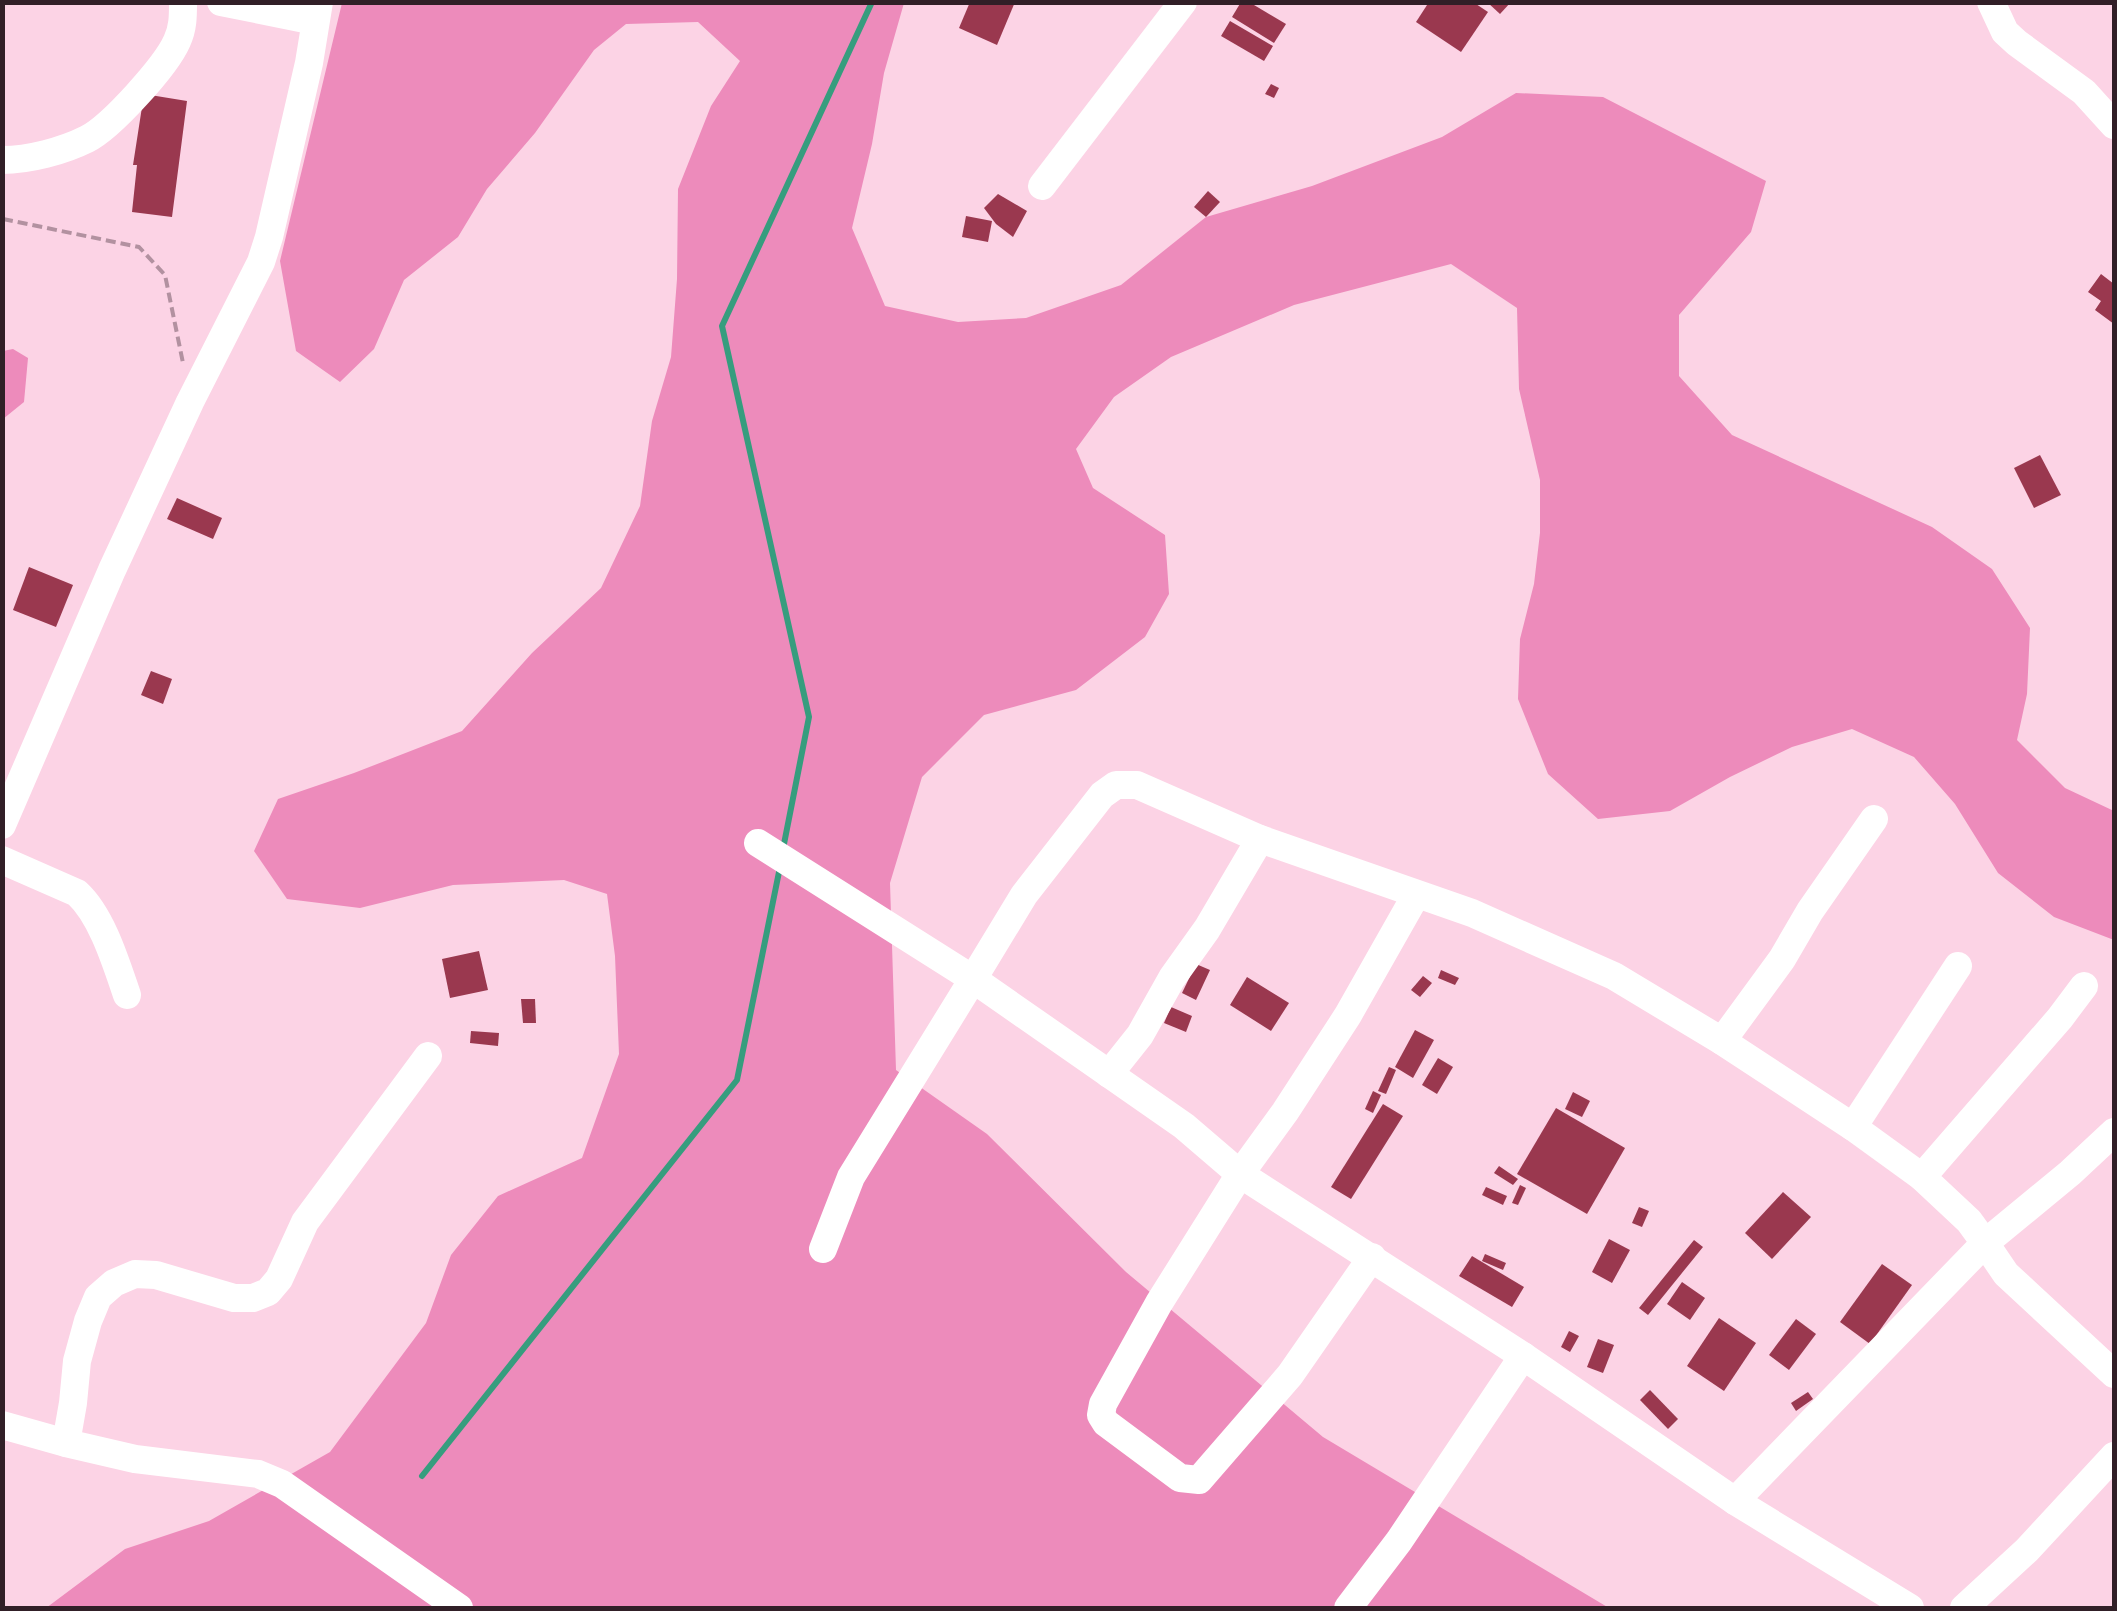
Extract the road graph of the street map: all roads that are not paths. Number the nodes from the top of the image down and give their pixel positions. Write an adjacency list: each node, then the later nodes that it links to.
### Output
1 (182, 2): 7 (street)
2 (221, 2): 5 (street)
3 (1182, 2): 8 (street)
4 (1992, 2): 6 (street)
5 (317, 12): 10 (street)
6 (2114, 125)
7 (2, 160)
8 (1042, 186)
9 (1874, 819): 19 (street)
10 (2, 826)
11 (1260, 839): 14 (street); 16 (street); 21 (street)
12 (758, 843): 16 (street)
13 (2, 860): 18 (street)
14 (1416, 895): 19 (street); 24 (street)
15 (1958, 966): 22 (street)
16 (973, 980): 21 (street); 27 (street)
17 (2084, 986): 25 (street)
18 (127, 995)
19 (1722, 1041): 22 (street)
20 (428, 1056): 32 (street)
21 (1110, 1074): 24 (street)
22 (1853, 1127): 25 (street)
23 (2114, 1132): 26 (street)
24 (1240, 1174): 28 (street); 28 (street)
25 (1922, 1177): 26 (street)
26 (1986, 1243): 30 (street); 34 (street)
27 (822, 1249)
28 (1372, 1257): 29 (street)
29 (1523, 1356): 34 (street); 36 (street)
30 (2114, 1374)
31 (2, 1424): 32 (street)
32 (66, 1443): 35 (street)
33 (2114, 1456): 38 (street)
34 (1735, 1501): 37 (street)
35 (459, 1608)
36 (1348, 1608)
37 (1910, 1608)
38 (1964, 1608)

